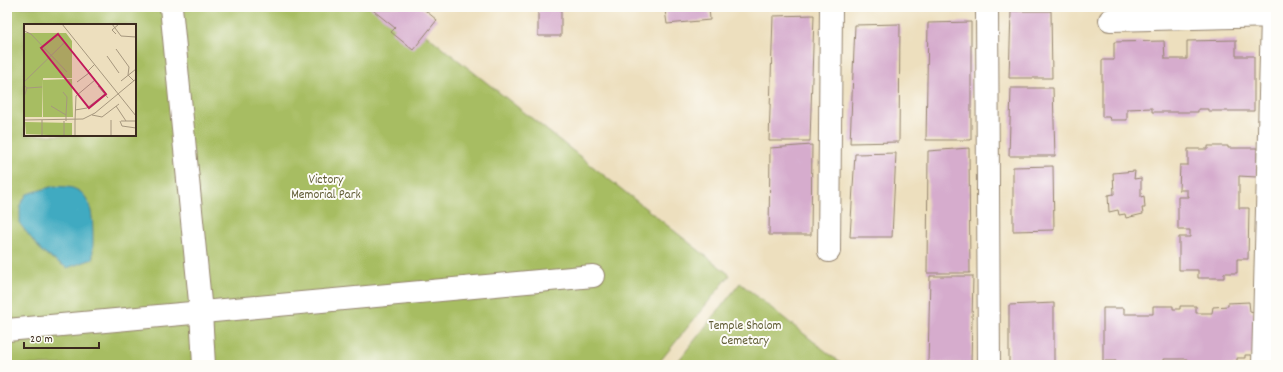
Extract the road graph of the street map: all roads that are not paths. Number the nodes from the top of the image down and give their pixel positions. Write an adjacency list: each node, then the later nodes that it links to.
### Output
1 (171, 7): 9 (lane)
2 (832, 7): 7 (lane)
3 (987, 7): 12 (lane)
4 (1274, 16): 5 (lane); 6 (lane)
5 (1110, 20)
6 (1271, 197): 13 (lane)
7 (829, 251)
8 (593, 276): 9 (lane)
9 (201, 312): 10 (lane); 11 (lane)
10 (7, 330)
11 (204, 365)
12 (989, 365)
13 (1263, 365)

